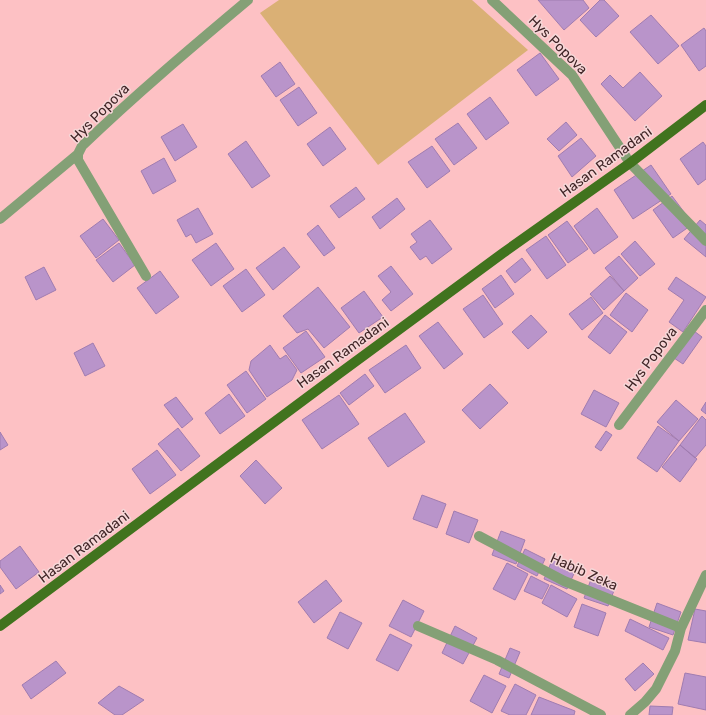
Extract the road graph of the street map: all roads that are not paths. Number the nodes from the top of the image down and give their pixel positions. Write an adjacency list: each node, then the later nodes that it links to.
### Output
1 (248, 0): 4 (street, Hys Popova)
2 (492, 0): 5 (street, Hys Popova)
3 (706, 105): 5 (main road, Hasan Ramadani)
4 (78, 154): 6 (street); 8 (street, Hys Popova)
5 (630, 163): 7 (street, Hys Popova); 13 (main road, Hasan Ramadani)
6 (0, 219)
7 (706, 241)
8 (146, 276)
9 (706, 310): 10 (street, Hys Popova)
10 (619, 425)
11 (479, 536): 15 (street, Habib Zeka)
12 (706, 575): 15 (street)
13 (0, 626)
14 (418, 626): 16 (street)
15 (681, 628): 17 (street)
16 (601, 715)
17 (630, 715)

